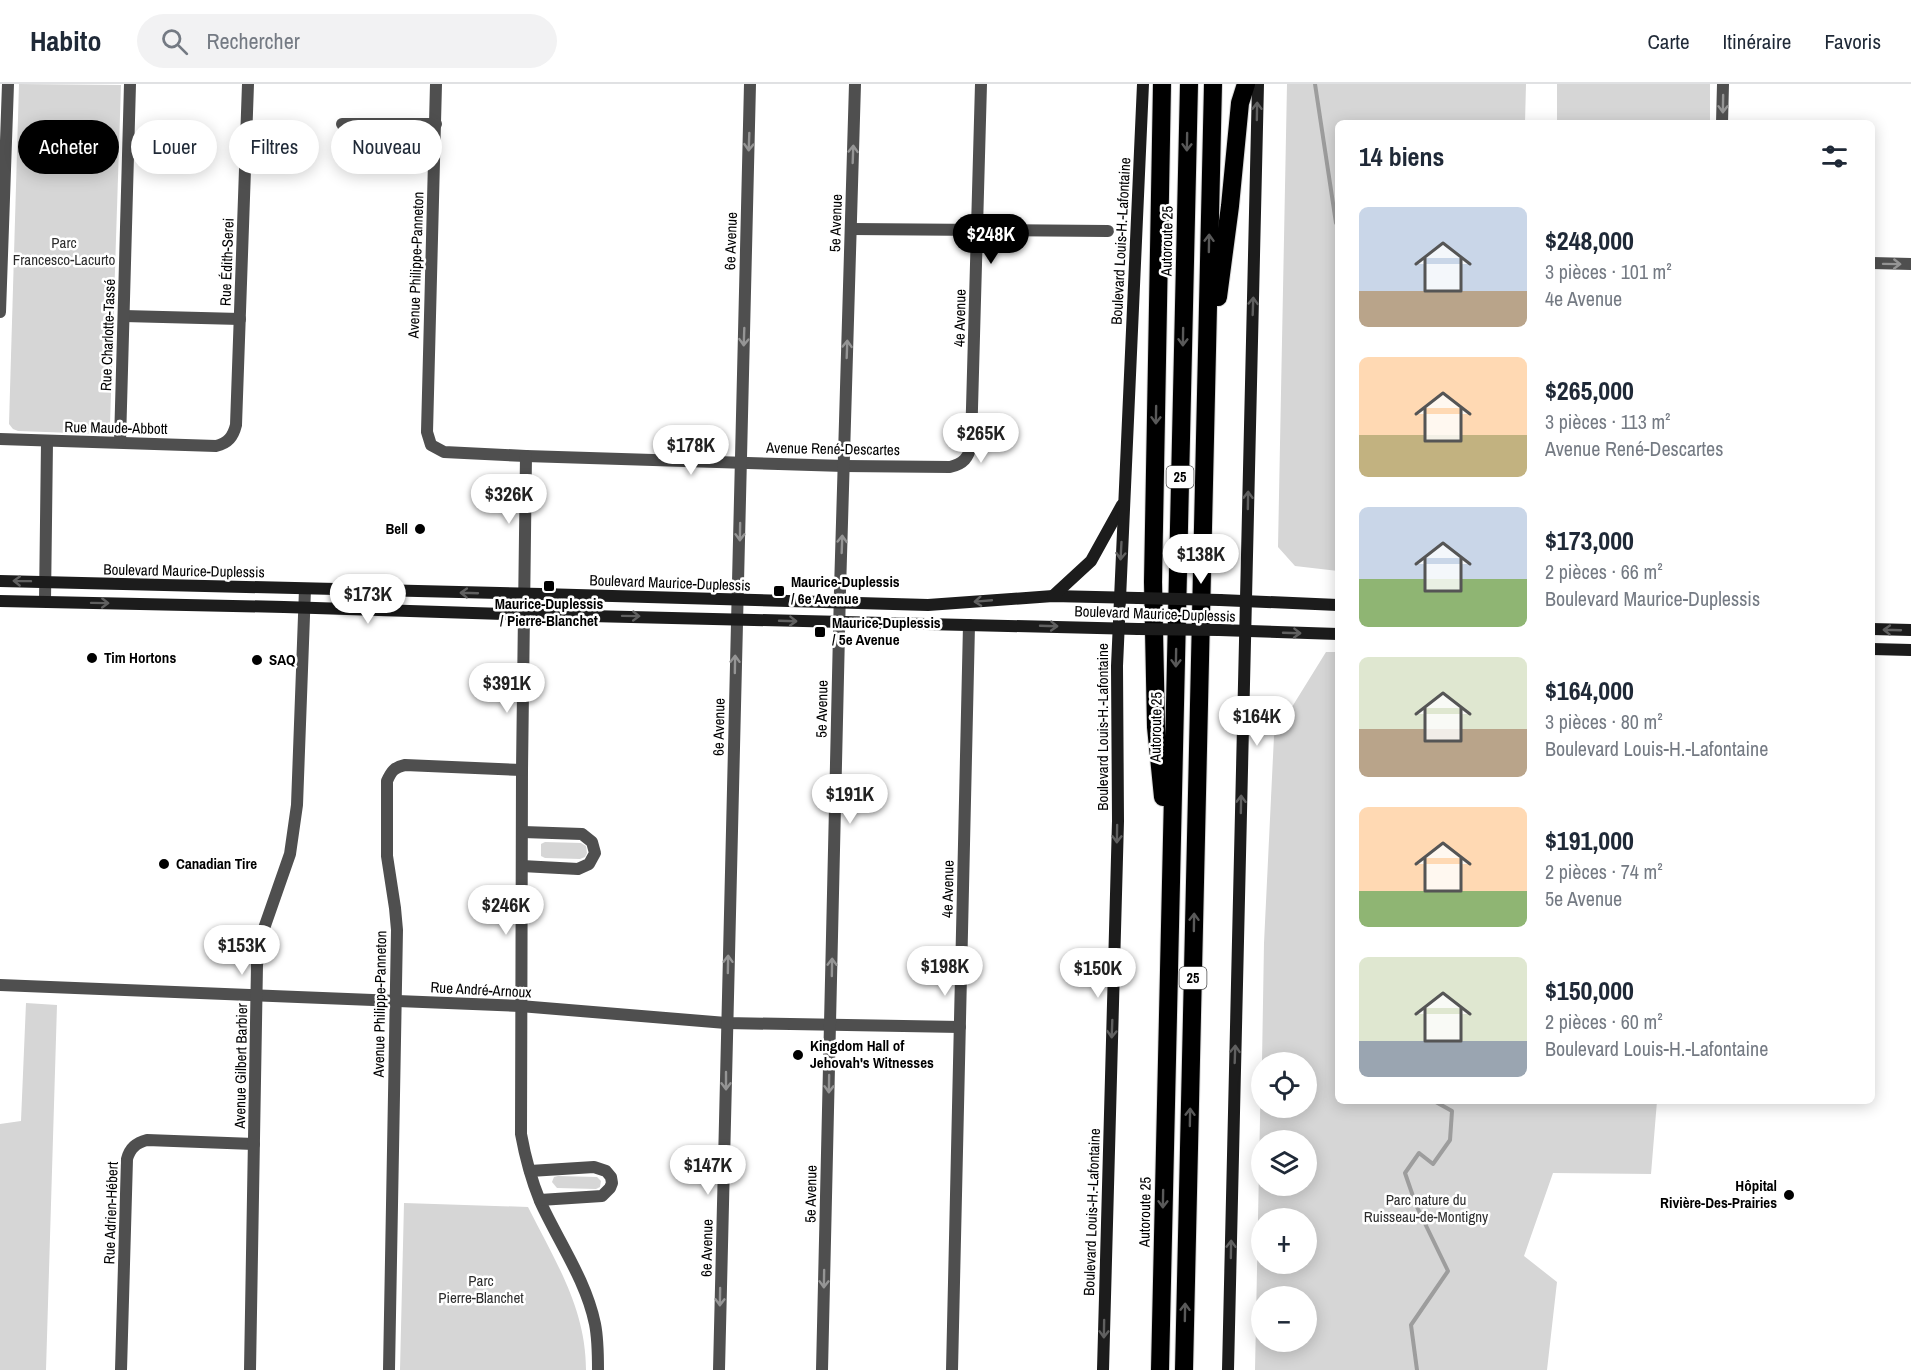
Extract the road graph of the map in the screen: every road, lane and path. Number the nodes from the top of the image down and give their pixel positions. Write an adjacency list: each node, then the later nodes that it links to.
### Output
1 (8, 84): 23 (street)
2 (130, 84): 24 (street, Rue Charlotte-Tassé)
3 (248, 84): 25 (street, Rue Édith-Serei)
4 (436, 84): 15 (street, Avenue Philippe-Panneton)
5 (750, 84): 34 (street, 6e Avenue, one-way to 34)
6 (855, 84): 18 (street, 5e Avenue, one-way to 6)
7 (981, 84): 19 (street, 4e Avenue)
8 (1143, 84): 36 (street, Boulevard Louis-H.-Lafontaine)
9 (1162, 84): 64 (highway, one-way to 64)
10 (1189, 84): 64 (highway, Autoroute 25 / 25, one-way to 64)
11 (1213, 84): 26 (highway, 25, one-way to 11)
12 (1246, 84): 26 (highway)
13 (1258, 84): 46 (street, one-way to 13)
14 (1723, 84): 16 (street, one-way to 16)
15 (436, 120)
16 (1722, 120)
17 (434, 174): 32 (street, Avenue Philippe-Panneton)
18 (851, 229): 19 (street); 35 (street, 5e Avenue, one-way to 18)
19 (977, 229): 20 (street); 31 (street, 4e Avenue)
20 (1108, 231)
21 (1875, 263): 22 (street, one-way to 22)
22 (1911, 264)
23 (0, 312)
24 (124, 316): 25 (street); 30 (street, Rue Charlotte-Tassé)
25 (240, 319): 28 (street, Rue Édith-Serei)
26 (1206, 385): 84 (highway, 25, one-way to 26)
27 (0, 439): 29 (street, Rue Maude-Abbott)
28 (230, 439): 30 (street, Rue Maude-Abbott)
29 (47, 442): 30 (street, Rue Maude-Abbott); 38 (street)
30 (120, 442)
31 (972, 444): 35 (street, Avenue René-Descartes)
32 (431, 445): 33 (street, Avenue René-Descartes)
33 (526, 456): 34 (street, Avenue René-Descartes); 40 (street)
34 (740, 462): 35 (street, Avenue René-Descartes); 43 (street, 6e Avenue, one-way to 43)
35 (844, 466): 47 (street, 5e Avenue, one-way to 35)
36 (1123, 503): 41 (street); 42 (street, Boulevard Louis-H.-Lafontaine, one-way to 42)
37 (0, 581): 38 (street, Boulevard Maurice-Duplessis, one-way to 37)
38 (44, 582): 39 (street, Boulevard Maurice-Duplessis); 45 (street)
39 (304, 589): 40 (street, Boulevard Maurice-Duplessis, one-way to 39); 49 (street, Avenue Gilbert Barbier)
40 (523, 594): 43 (street, Boulevard Maurice-Duplessis); 50 (street)
41 (1053, 596): 42 (street, Boulevard Maurice-Duplessis); 47 (street, Boulevard Maurice-Duplessis, one-way to 47)
42 (1119, 598): 46 (street, Boulevard Maurice-Duplessis, bridge); 54 (street, Boulevard Louis-H.-Lafontaine)
43 (738, 600): 47 (street, Boulevard Maurice-Duplessis); 51 (street, 6e Avenue)
44 (0, 601): 45 (street, Boulevard Maurice-Duplessis)
45 (45, 601): 49 (street, Boulevard Maurice-Duplessis, one-way to 49)
46 (1246, 601): 48 (street, Boulevard Maurice-Duplessis); 57 (street)
47 (840, 603): 52 (street, 5e Avenue)
48 (1335, 605)
49 (304, 608): 50 (street, Boulevard Maurice-Duplessis); 66 (street, Avenue Gilbert Barbier)
50 (523, 614): 51 (street, Boulevard Maurice-Duplessis, one-way to 51); 61 (street)
51 (736, 619): 52 (street, Boulevard Maurice-Duplessis, one-way to 52); 69 (street, 6e Avenue, one-way to 51)
52 (840, 623): 53 (street, Boulevard Maurice-Duplessis); 70 (street, 5e Avenue, one-way to 52)
53 (969, 624): 54 (street, Boulevard Maurice-Duplessis, one-way to 54); 71 (street, 4e Avenue)
54 (1118, 628): 57 (street, Boulevard Maurice-Duplessis, bridge); 82 (street, Boulevard Louis-H.-Lafontaine, one-way to 82)
55 (1875, 629): 56 (street, one-way to 55)
56 (1911, 630)
57 (1245, 632): 58 (street, Boulevard Maurice-Duplessis, one-way to 58); 85 (street, one-way to 57)
58 (1335, 634)
59 (1875, 650): 60 (street)
60 (1911, 650)
61 (522, 770): 62 (street); 67 (street, Avenue Philippe-Panneton)
62 (523, 832): 63 (street); 63 (street)
63 (522, 866): 68 (street)
64 (1171, 871): 83 (highway, Autoroute 25 / 25, one-way to 83)
65 (0, 985): 66 (street, Rue André-Arnoux)
66 (257, 997): 67 (street, Rue André-Arnoux); 72 (street, Avenue Gilbert Barbier)
67 (395, 1001): 68 (street, Rue André-Arnoux); 77 (street, Avenue Philippe-Panneton)
68 (520, 1006): 69 (street, Rue André-Arnoux); 73 (street)
69 (726, 1023): 70 (street, Rue André-Arnoux); 79 (street, 6e Avenue, one-way to 79)
70 (830, 1025): 71 (street, Rue André-Arnoux); 80 (street, 5e Avenue, one-way to 80)
71 (960, 1027): 81 (street, 4e Avenue)
72 (254, 1144): 75 (street, Rue Adrien-Hébert); 76 (street, Avenue Gilbert Barbier)
73 (530, 1171): 74 (street); 74 (street)
74 (540, 1200): 78 (street)
75 (121, 1370)
76 (250, 1370)
77 (389, 1370)
78 (597, 1370)
79 (718, 1370)
80 (822, 1370)
81 (952, 1370)
82 (1103, 1370)
83 (1160, 1370)
84 (1184, 1370)
85 (1228, 1370)

